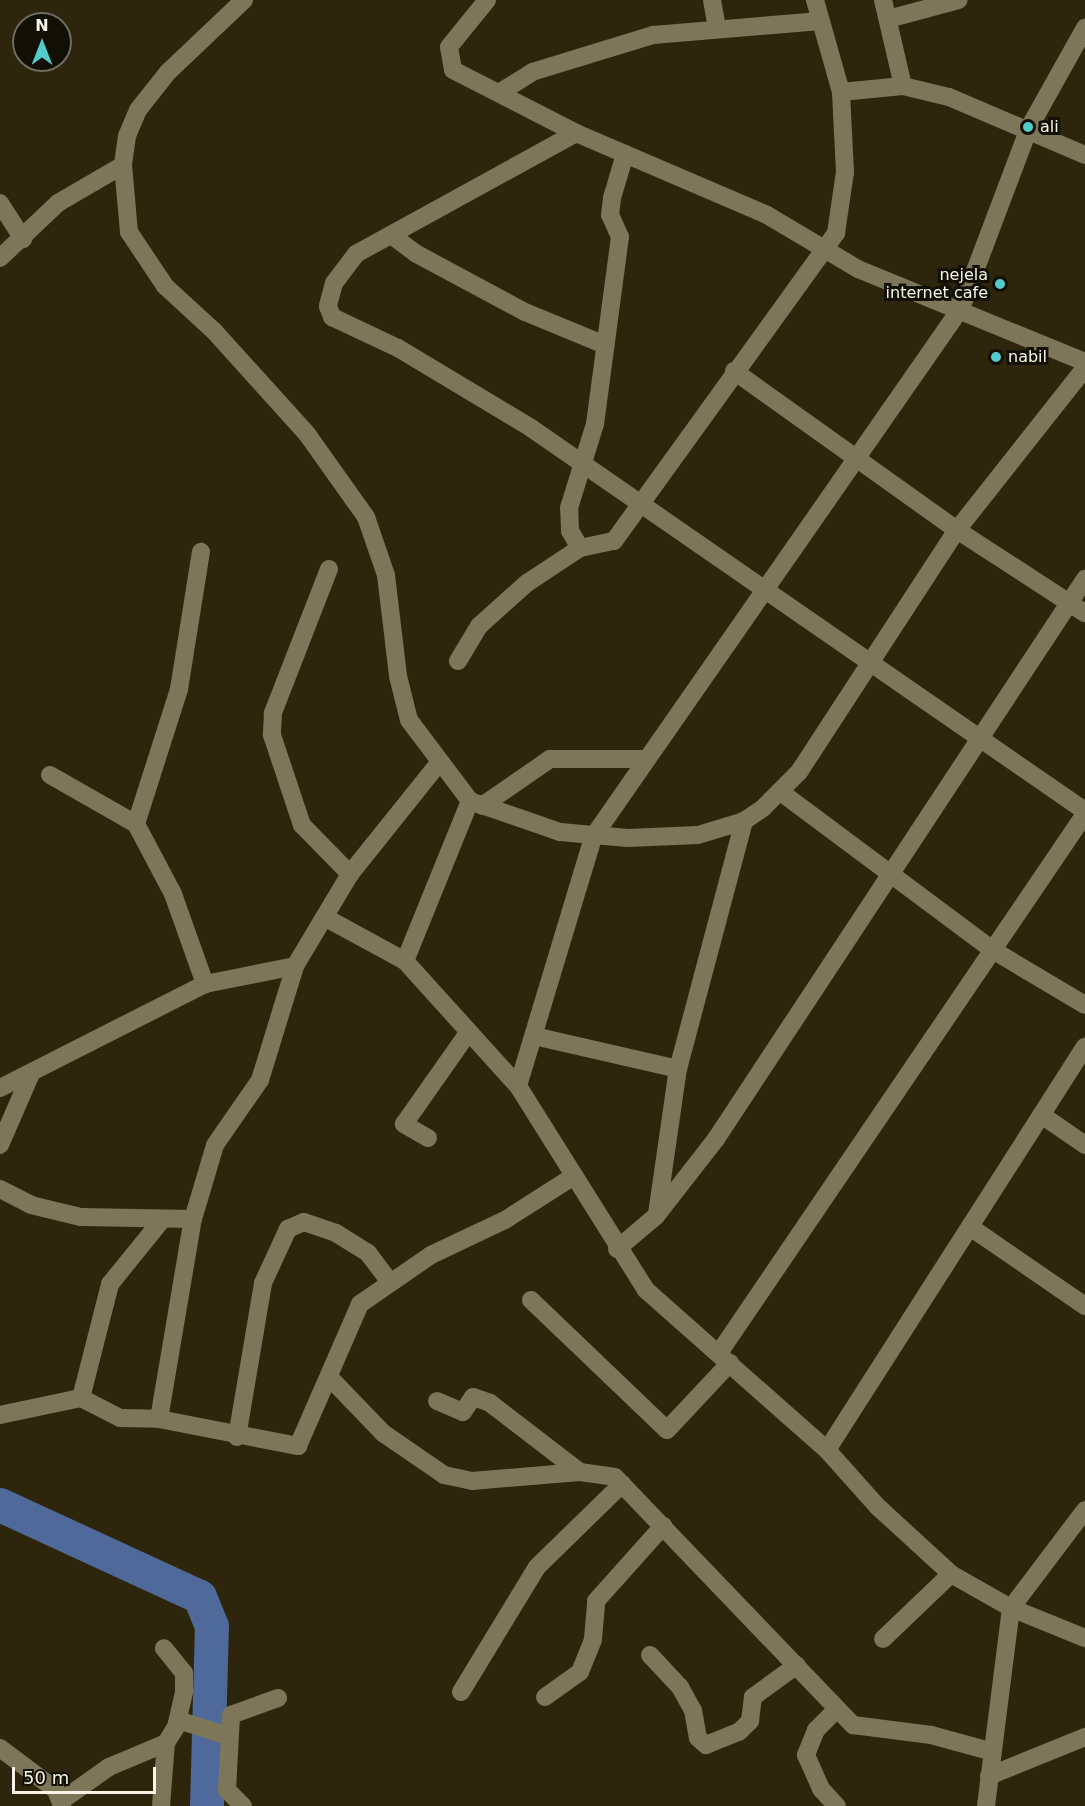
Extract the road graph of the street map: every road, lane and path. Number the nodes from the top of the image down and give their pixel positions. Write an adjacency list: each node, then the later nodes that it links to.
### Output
1 (244, 0): 18 (street)
2 (488, 0): 13 (street)
3 (712, 0): 9 (street)
4 (815, 0): 8 (street)
5 (883, 0): 7 (street)
6 (959, 0): 7 (street)
7 (888, 20): 11 (street)
8 (820, 21): 9 (street); 12 (street)
9 (717, 27): 13 (street)
10 (1085, 28): 14 (street)
11 (903, 86): 12 (street); 14 (street)
12 (841, 92): 22 (street)
13 (499, 93): 15 (street)
14 (1029, 128): 17 (street); 24 (street)
15 (576, 133): 16 (street); 20 (street)
16 (625, 154): 22 (street); 25 (street)
17 (1085, 155)
18 (123, 165): 21 (street); 44 (street)
19 (0, 203): 21 (street)
20 (394, 237): 25 (street); 30 (street)
21 (23, 239): 23 (street)
22 (824, 249): 24 (street); 28 (street)
23 (0, 258)
24 (961, 308): 26 (street); 29 (street)
25 (605, 345): 30 (street)
26 (1085, 362)
27 (1085, 368): 32 (street)
28 (734, 370): 29 (street); 31 (street)
29 (858, 456): 32 (street); 37 (street)
30 (581, 466): 31 (street); 33 (street)
31 (640, 507): 33 (street); 37 (street)
32 (957, 530): 38 (street); 41 (street)
33 (580, 548): 40 (street)
34 (201, 552): 50 (street)
35 (329, 569): 53 (street)
36 (1085, 579): 38 (street)
37 (762, 591): 41 (street); 43 (street)
38 (1068, 602): 39 (street); 42 (street)
39 (1085, 613)
40 (458, 661)
41 (871, 662): 42 (street); 46 (street)
42 (979, 737): 48 (street); 52 (street)
43 (643, 759): 47 (street); 51 (street)
44 (438, 764): 47 (street); 53 (street)
45 (50, 775): 50 (street)
46 (782, 793): 49 (street); 52 (street)
47 (476, 804): 51 (street); 56 (street)
48 (1085, 812): 55 (street)
49 (744, 821): 51 (street); 63 (street)
50 (136, 824): 58 (street)
51 (593, 837): 61 (street)
52 (888, 871): 55 (street); 74 (street)
53 (350, 874): 54 (street)
54 (328, 919): 56 (street); 57 (street)
55 (991, 949): 59 (street); 82 (street)
56 (405, 961): 60 (street)
57 (295, 966): 58 (street); 75 (street)
58 (205, 984): 65 (street)
59 (1085, 1005)
60 (468, 1034): 66 (street); 69 (street)
61 (534, 1036): 63 (street); 66 (street)
62 (1085, 1047): 64 (street)
63 (678, 1069): 74 (street)
64 (1079, 1069): 68 (street)
65 (30, 1076): 67 (street); 70 (street)
66 (518, 1086): 72 (street)
67 (0, 1088)
68 (1043, 1116): 71 (street); 77 (street)
69 (428, 1138)
70 (0, 1145)
71 (1085, 1145)
72 (574, 1176): 78 (street); 79 (street)
73 (0, 1189): 76 (street)
74 (656, 1216): 78 (street)
75 (193, 1219): 76 (street); 87 (street)
76 (161, 1221): 84 (street)
77 (973, 1229): 81 (street); 89 (street)
78 (617, 1249): 82 (street)
79 (389, 1281): 83 (street); 88 (street)
80 (531, 1300): 82 (street)
81 (1085, 1306)
82 (725, 1358): 89 (street)
83 (332, 1380): 88 (street); 90 (street)
84 (81, 1398): 86 (street); 87 (street)
85 (437, 1401): 90 (street)
86 (0, 1415)
87 (159, 1419): 88 (street)
88 (237, 1437)
89 (828, 1450): 94 (street)
90 (580, 1472): 91 (street)
91 (622, 1484): 93 (street); 101 (street)
92 (1085, 1510): 95 (street)
93 (663, 1526): 100 (street); 102 (street)
94 (951, 1574): 95 (street); 97 (street)
95 (1011, 1608): 96 (street); 110 (street)
96 (1085, 1638)
97 (883, 1639)
98 (164, 1648): 105 (street)
99 (650, 1655): 100 (street)
100 (797, 1665): 104 (street)
101 (461, 1692)
102 (545, 1697)
103 (278, 1698): 106 (street)
104 (835, 1711): 110 (street); 115 (street)
105 (179, 1721): 106 (street); 108 (street)
106 (226, 1735): 114 (street)
107 (1085, 1737): 111 (street)
108 (166, 1743): 112 (street); 113 (street)
109 (0, 1748): 112 (street)
110 (990, 1751): 111 (street)
111 (989, 1776): 116 (street)
112 (62, 1804)
113 (161, 1806)
114 (243, 1806)
115 (837, 1806)
116 (986, 1806)

